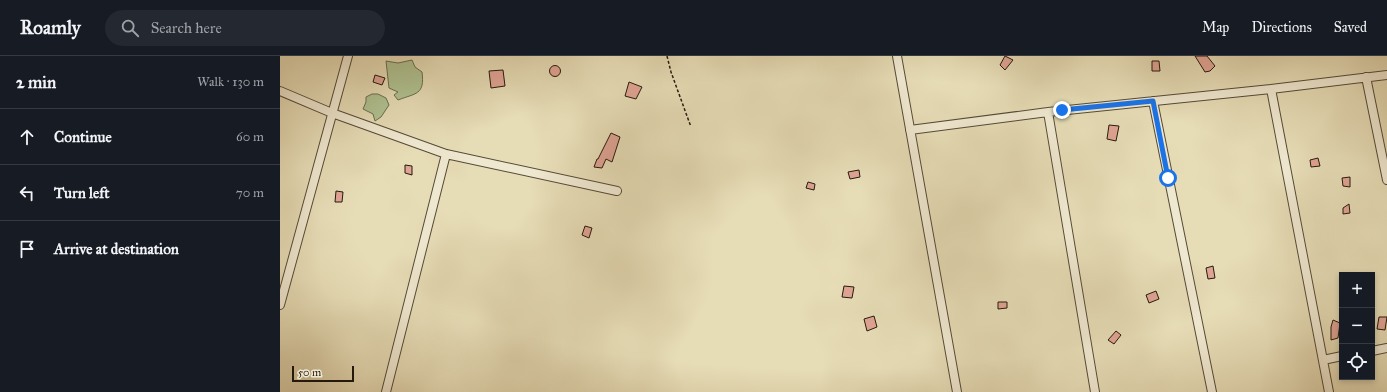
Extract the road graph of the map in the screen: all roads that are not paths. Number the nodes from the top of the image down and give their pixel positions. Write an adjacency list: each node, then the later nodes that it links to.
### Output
1 (348, 56): 9 (street)
2 (897, 56): 10 (street)
3 (1387, 75): 4 (street)
4 (1366, 77): 5 (street); 12 (street)
5 (1271, 89): 7 (street); 18 (street)
6 (280, 91): 9 (street)
7 (1153, 101): 8 (street); 22 (street)
8 (1048, 112): 10 (street); 21 (street)
9 (332, 113): 11 (street); 14 (street)
10 (910, 130): 20 (street)
11 (446, 154): 13 (street); 19 (street)
12 (1387, 180)
13 (617, 191)
14 (280, 305)
15 (1387, 348): 16 (street)
16 (1375, 350)
17 (1339, 357): 18 (street)
18 (1323, 360): 23 (street)
19 (386, 392)
20 (957, 392)
21 (1095, 392)
22 (1212, 392)
23 (1329, 392)

